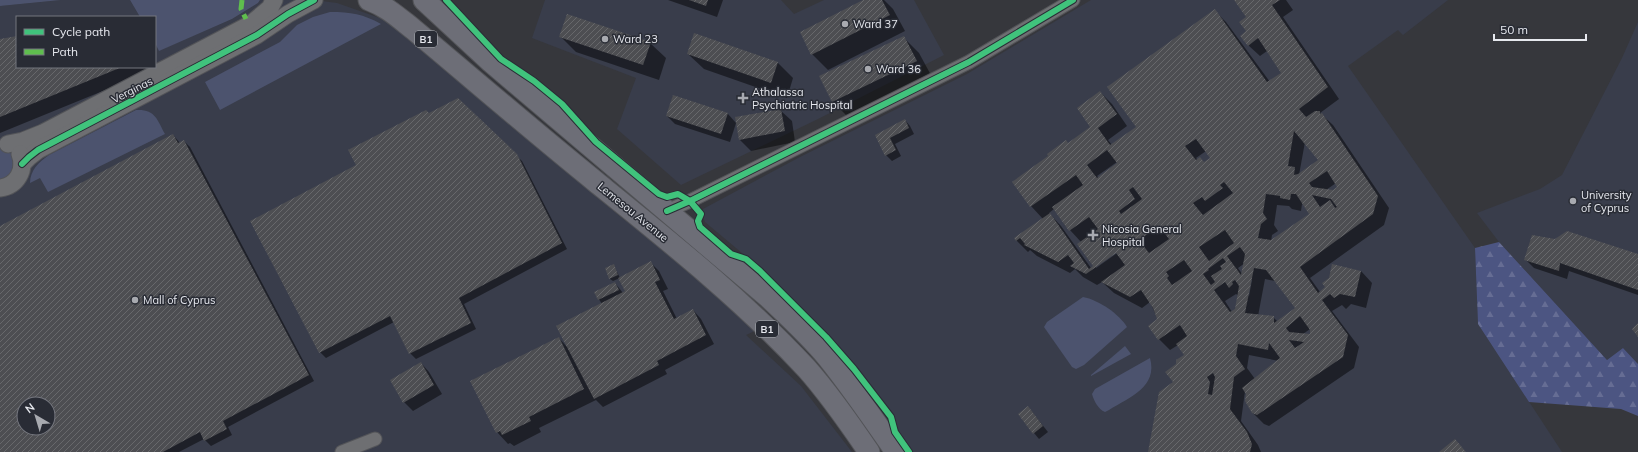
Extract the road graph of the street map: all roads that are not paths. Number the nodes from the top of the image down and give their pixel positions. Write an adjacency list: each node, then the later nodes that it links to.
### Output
1 (274, 0): 6 (street, Verginas)
2 (314, 0): 7 (street, Verginas)
3 (369, 0): 12 (main road, Lemesou Avenue / B1)
4 (424, 0): 9 (main road, Lemesou Avenue / B1)
5 (1073, 0): 9 (street)
6 (4, 143): 7 (street)
7 (22, 164): 8 (street)
8 (0, 188)
9 (667, 211): 13 (main road, Lemesou Avenue / B1)
10 (375, 439): 11 (street)
11 (342, 452)
12 (869, 452)
13 (896, 452)

